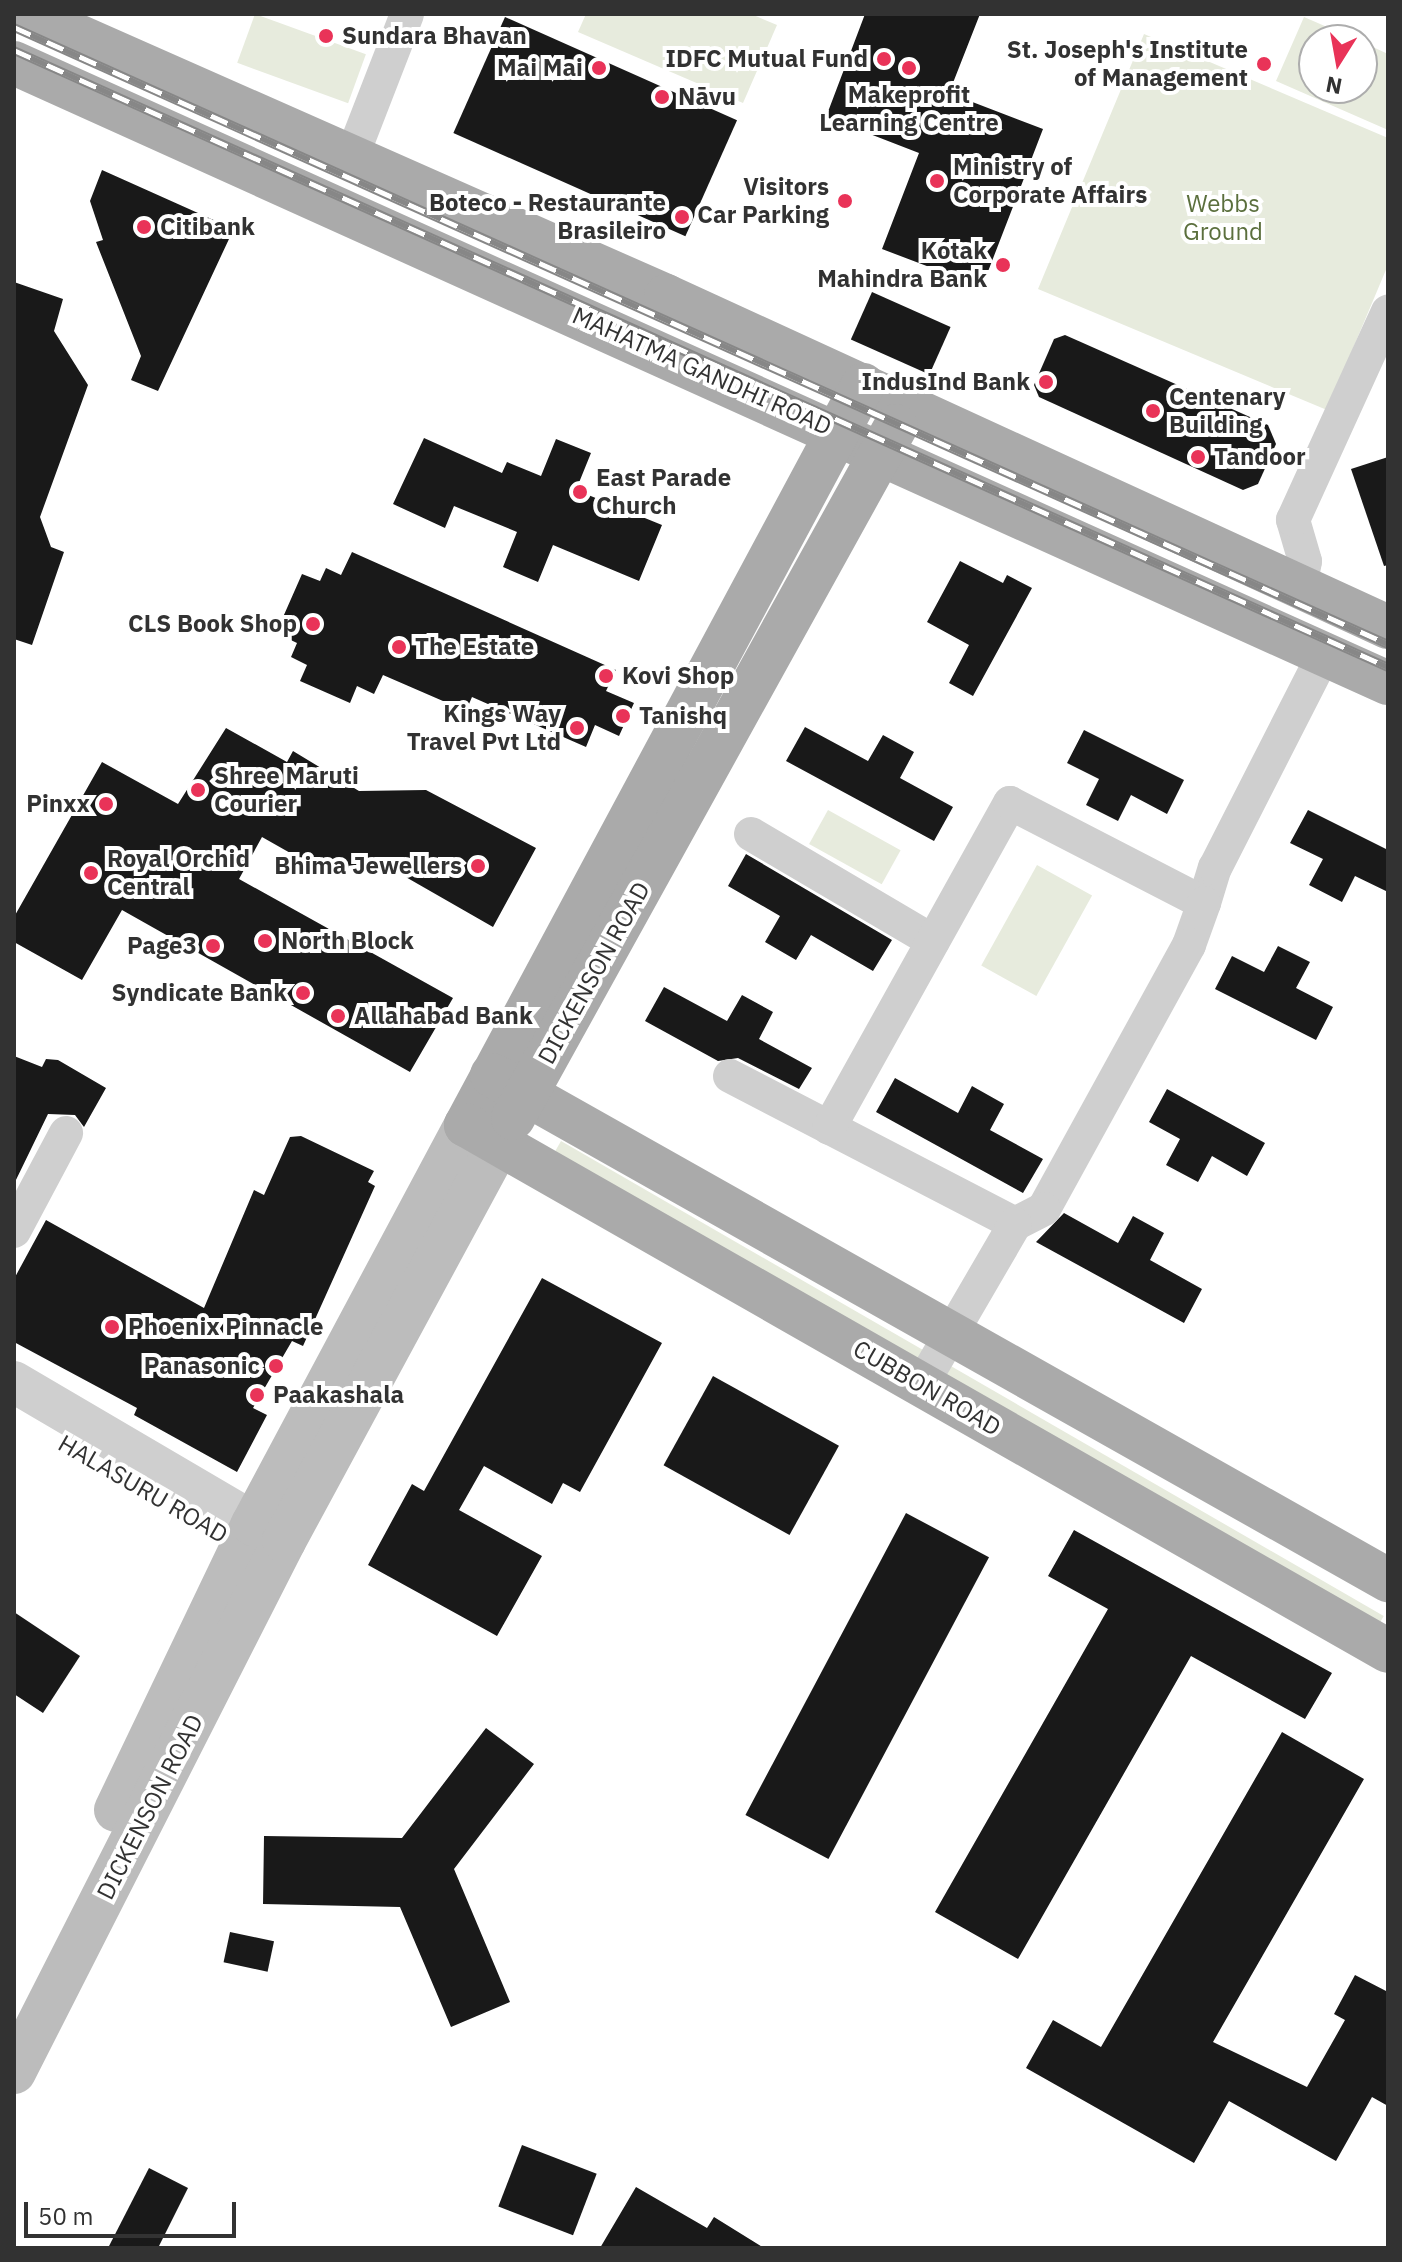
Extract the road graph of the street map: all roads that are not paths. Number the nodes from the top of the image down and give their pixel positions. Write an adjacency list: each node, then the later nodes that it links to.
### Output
1 (28, 14): 4 (main road)
2 (407, 14): 4 (street)
3 (14, 63): 8 (main road, MAHATMA GANDHI ROAD)
4 (352, 156): 6 (main road)
5 (1388, 312): 10 (street)
6 (863, 385): 7 (main road); 8 (main road, DICKENSON ROAD)
7 (906, 406): 9 (main road, DICKENSON ROAD); 10 (main road)
8 (841, 432): 9 (main road, MAHATMA GANDHI ROAD); 18 (main road, DICKENSON ROAD)
9 (883, 451): 12 (main road, MAHATMA GANDHI ROAD); 18 (main road, DICKENSON ROAD)
10 (1300, 587): 11 (main road)
11 (1388, 627)
12 (1324, 654): 13 (main road, MAHATMA GANDHI ROAD); 15 (street)
13 (1388, 683)
14 (751, 834): 16 (street)
15 (1204, 903): 16 (street); 22 (street)
16 (933, 941): 19 (street)
17 (730, 1076): 19 (street)
18 (510, 1084): 21 (main road, DICKENSON ROAD); 24 (main road)
19 (829, 1128): 22 (street)
20 (66, 1133): 23 (street)
21 (482, 1135): 26 (main road, CUBBON ROAD); 28 (main road, DICKENSON ROAD)
22 (1015, 1224): 24 (street)
23 (14, 1231)
24 (956, 1333): 26 (street); 29 (main road)
25 (14, 1382): 28 (street, HALASURU ROAD)
26 (922, 1384): 30 (main road, CUBBON ROAD)
27 (14, 1415): 28 (street, HALASURU ROAD)
28 (263, 1544): 31 (main road, DICKENSON ROAD); 32 (main road, DICKENSON ROAD)
29 (1388, 1580)
30 (1388, 1651)
31 (14, 2020)
32 (14, 2072)

